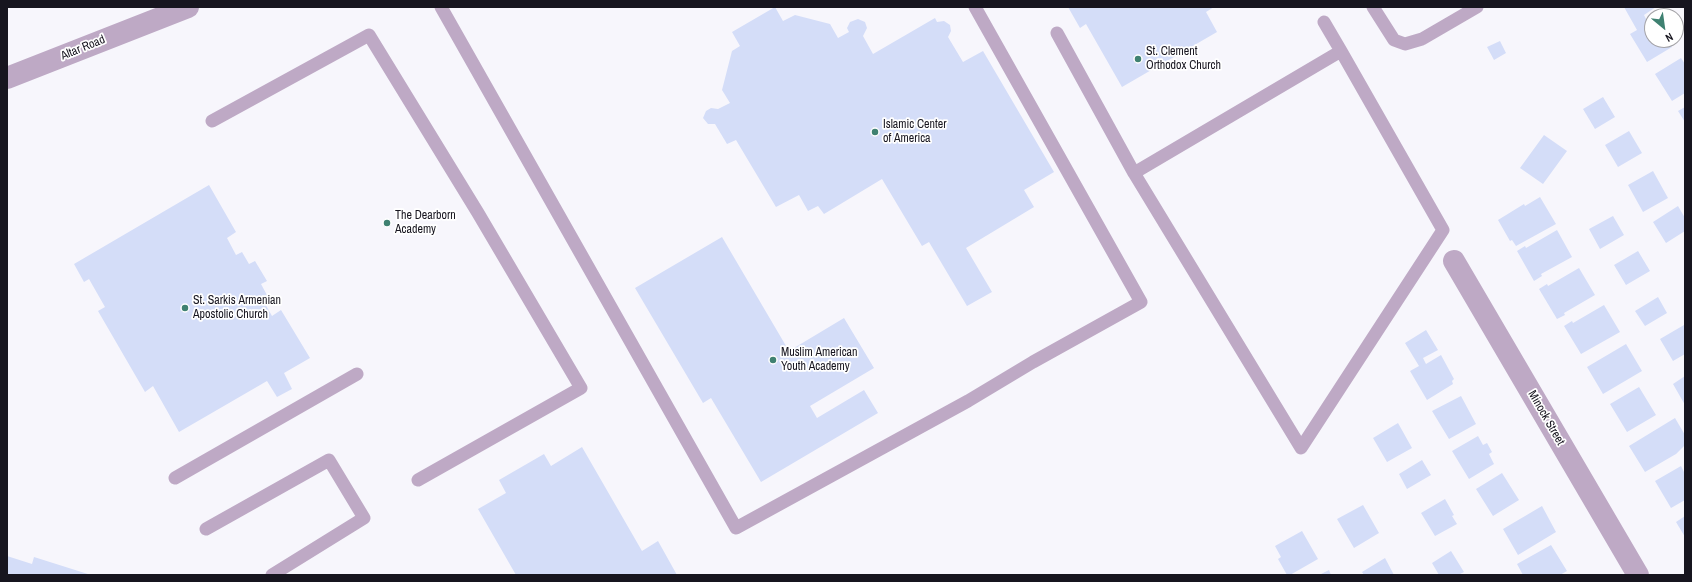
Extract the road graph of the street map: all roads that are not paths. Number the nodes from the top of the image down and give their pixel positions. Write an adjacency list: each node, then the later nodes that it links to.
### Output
1 (188, 7): 6 (street, Altar Road)
2 (441, 7): 3 (lane)
3 (975, 7)
4 (1373, 7): 5 (lane)
5 (1477, 7)
6 (156, 12): 10 (street, Altar Road)
7 (1324, 22): 9 (lane)
8 (1057, 34): 12 (lane)
9 (1341, 51): 12 (lane); 12 (lane)
10 (7, 78)
11 (212, 121): 16 (lane)
12 (1134, 173)
13 (1454, 261): 19 (street, Minock Street)
14 (357, 374): 15 (lane)
15 (175, 478)
16 (418, 480)
17 (206, 529): 18 (lane)
18 (272, 575)
19 (1638, 575)

